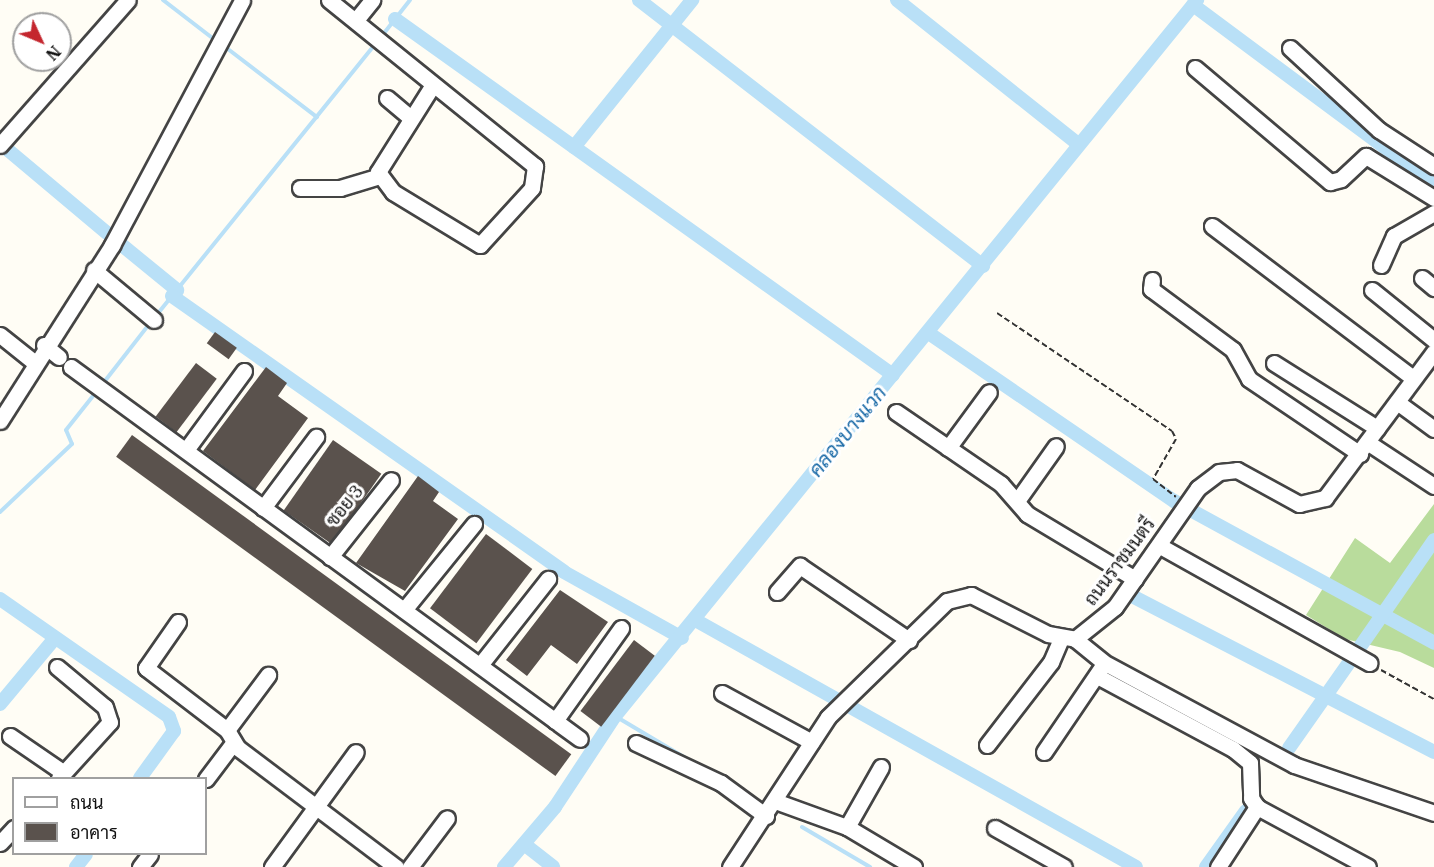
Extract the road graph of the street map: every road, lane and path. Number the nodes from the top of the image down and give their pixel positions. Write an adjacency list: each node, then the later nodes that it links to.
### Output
1 (128, 0): 11 (street)
2 (242, 0): 19 (street)
3 (329, 0): 5 (street)
4 (372, 0): 5 (street)
5 (356, 20): 8 (street)
6 (1290, 48): 12 (street)
7 (1195, 68): 15 (street)
8 (432, 88): 10 (street); 13 (street)
9 (387, 98): 10 (street)
10 (411, 118): 13 (street)
11 (3, 136)
12 (1434, 166)
13 (380, 176): 14 (street)
14 (300, 188)
15 (1434, 198)
16 (1434, 213): 18 (street)
17 (1212, 226): 31 (street)
18 (1381, 265)
19 (94, 270): 23 (street); 26 (street)
20 (1152, 280): 41 (street)
21 (1372, 290): 25 (street)
22 (997, 313): 46 (path)
23 (154, 320)
24 (0, 335): 28 (street)
25 (1434, 340)
26 (44, 345): 28 (street); 42 (street)
27 (1434, 352): 31 (street, ถนนราชมนตรี)
28 (34, 362): 35 (street)
29 (1274, 363): 36 (street)
30 (244, 371): 42 (street)
31 (1413, 378): 33 (street, ถนนราชมนตรี)
32 (989, 392): 40 (street)
33 (1397, 402): 36 (street, ถนนราชมนตรี); 37 (street)
34 (896, 412): 40 (street)
35 (0, 421)
36 (1377, 428): 41 (street, ถนนราชมนตรี)
37 (1434, 429)
38 (316, 438): 47 (street)
39 (1056, 446): 45 (street)
40 (948, 448): 45 (street)
41 (1363, 448): 44 (street); 46 (street, ถนนราชมนตรี)
42 (186, 450): 47 (street)
43 (391, 480): 50 (street, ซอย 3)
44 (1434, 486)
45 (1017, 501): 52 (street)
46 (1186, 504): 49 (street, ถนนราชมนตรี)
47 (263, 508): 50 (street)
48 (474, 524): 54 (street)
49 (1160, 546): 52 (street, ถนนราชมนตรี); 59 (street)
50 (330, 557): 54 (street)
51 (548, 579): 60 (street)
52 (1135, 579): 57 (street, ถนนราชมนตรี)
53 (777, 592): 58 (street)
54 (404, 610): 60 (street)
55 (178, 622): 69 (street)
56 (621, 628): 66 (street)
57 (1068, 638): 58 (street); 62 (street); 73 (street)
58 (909, 640): 71 (street)
59 (1368, 663): 65 (path)
60 (480, 665): 66 (street)
61 (57, 667): 78 (street)
62 (1100, 669): 67 (street); 74 (street); 76 (street)
63 (268, 675): 69 (street)
64 (722, 693): 71 (street)
65 (1434, 699)
66 (555, 720): 70 (street)
67 (1242, 734): 74 (street); 83 (street)
68 (10, 736): 78 (street)
69 (230, 736): 79 (street); 81 (street)
70 (580, 739)
71 (812, 742): 80 (street)
72 (636, 743): 84 (street)
73 (987, 745)
74 (1233, 748): 82 (street)
75 (356, 752): 81 (street)
76 (1044, 752)
77 (881, 767): 86 (street)
78 (62, 776)
79 (207, 777)
80 (775, 801): 84 (street); 86 (street)
81 (315, 807): 93 (street); 94 (street)
82 (1257, 807): 98 (street); 99 (street)
83 (1434, 813)
84 (765, 816): 96 (street)
85 (447, 818): 95 (street)
86 (847, 827): 97 (street)
87 (995, 828): 91 (street)
88 (12, 830): 89 (street)
89 (0, 843)
90 (149, 855): 92 (street)
91 (1059, 866)
92 (140, 867)
93 (272, 867)
94 (396, 867)
95 (410, 867)
96 (730, 867)
97 (914, 867)
98 (1218, 867)
99 (1368, 867)

